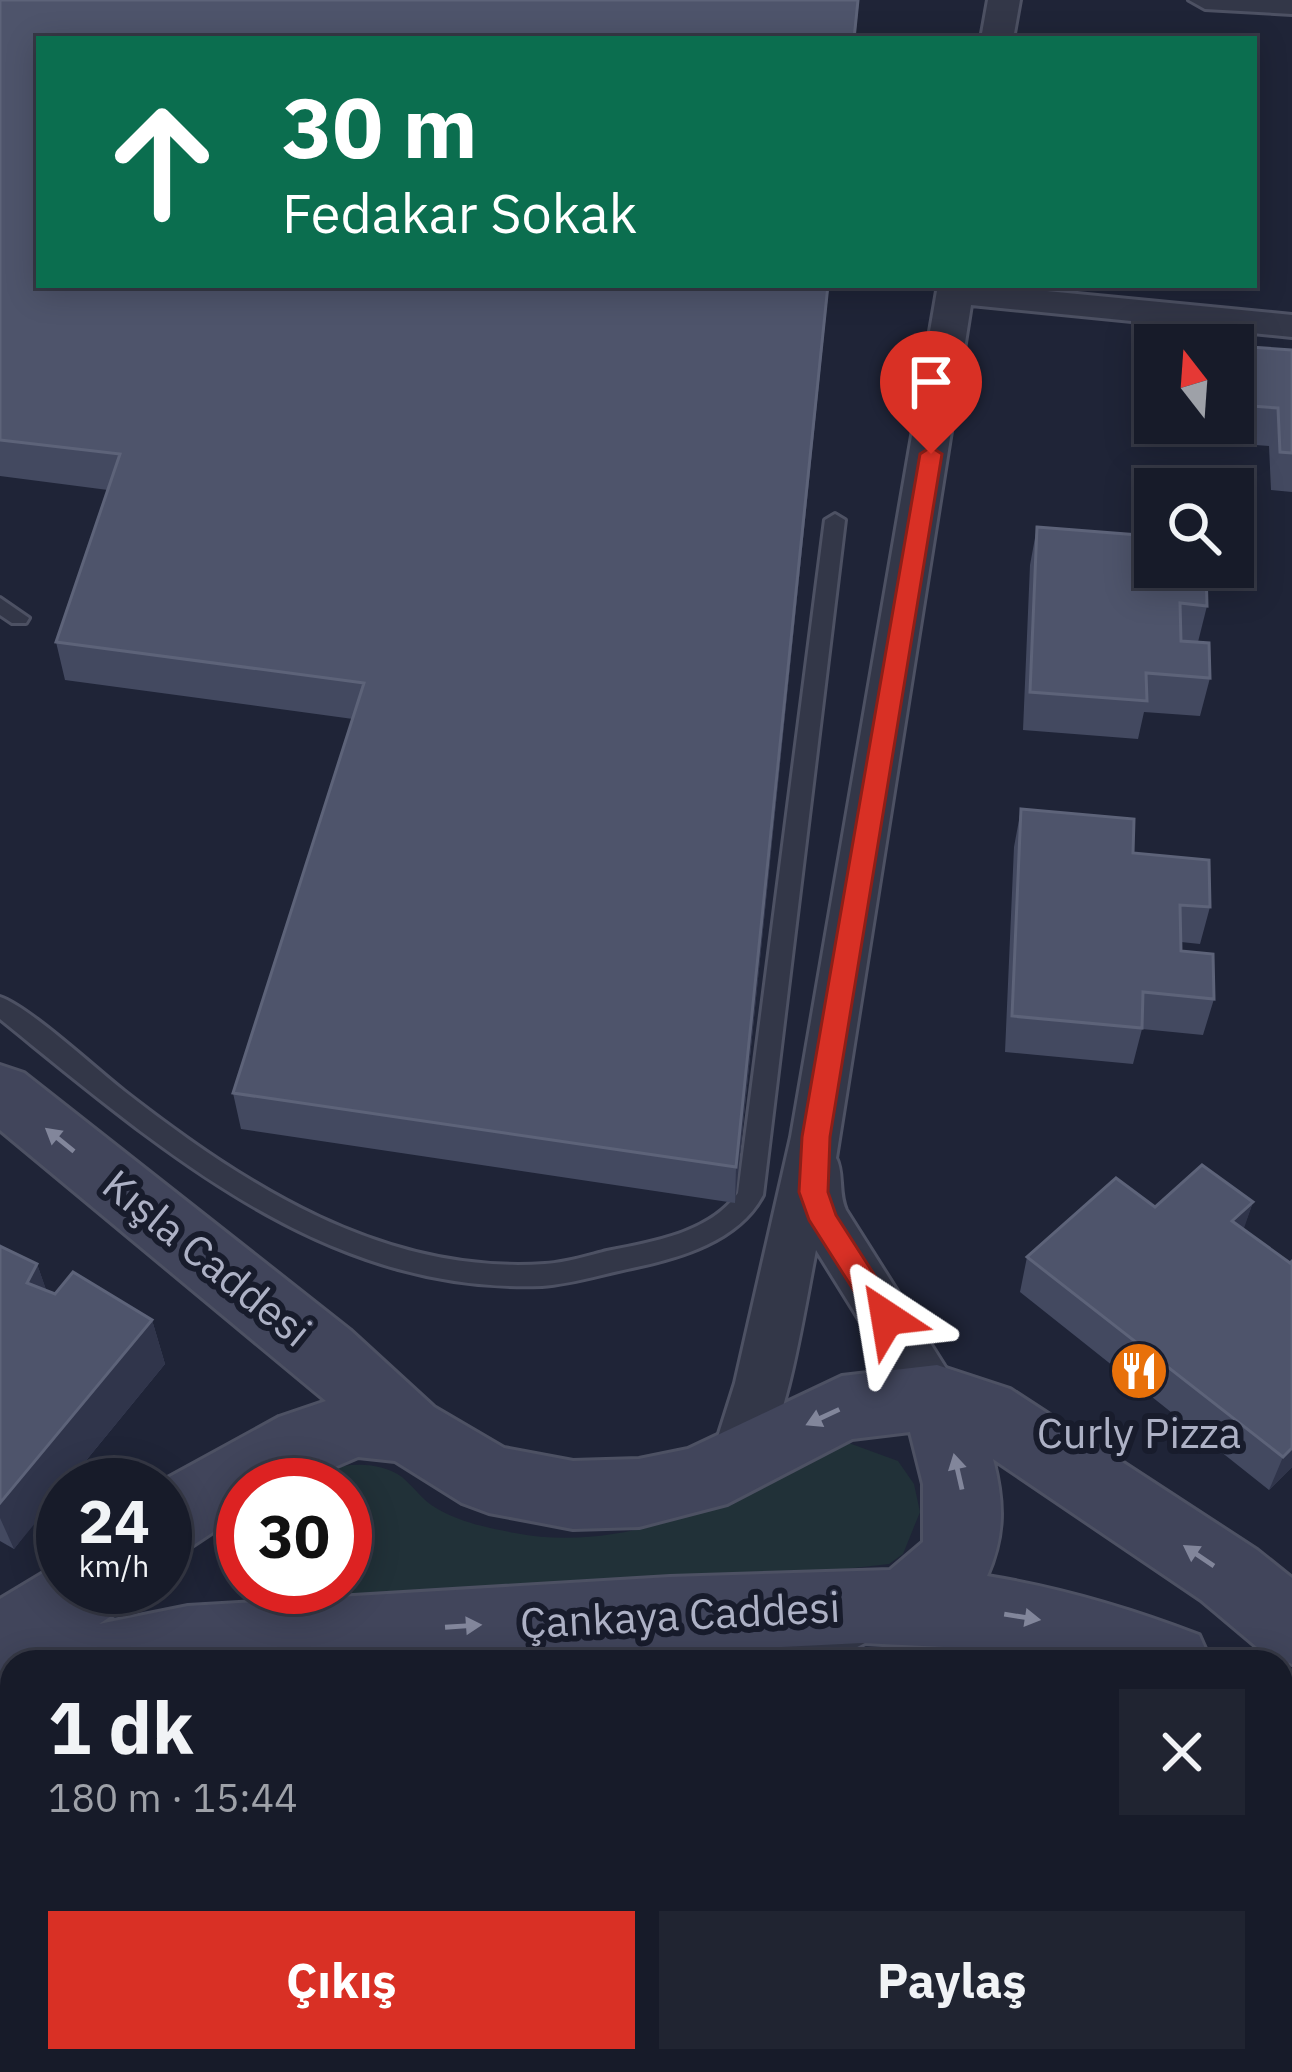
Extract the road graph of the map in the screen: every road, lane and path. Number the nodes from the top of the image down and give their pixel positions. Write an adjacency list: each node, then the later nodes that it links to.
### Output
1 (1004, 0): 4 (street)
2 (1205, 0): 3 (street)
3 (1292, 5)
4 (998, 36)
5 (956, 289): 6 (street); 12 (street)
6 (1292, 326)
7 (835, 520): 10 (lane)
8 (0, 604): 9 (lane)
9 (19, 618)
10 (0, 1006)
11 (0, 1092): 14 (main road, Kışla Caddesi, one-way to 11)
12 (816, 1137): 13 (street); 16 (street)
13 (937, 1397): 16 (main road, Kışla Caddesi, one-way to 16); 17 (main road, one-way to 13); 19 (main road, one-way to 13)
14 (408, 1430): 15 (main road); 16 (main road, Kışla Caddesi)
15 (287, 1458)
16 (737, 1462)
17 (906, 1603): 20 (main road, Çankaya Caddesi, one-way to 17); 23 (street); 24 (main road, Çankaya Caddesi, one-way to 24)
18 (45, 1614): 21 (main road)
19 (1292, 1627)
20 (315, 1628): 22 (main road, Çankaya Caddesi)
21 (0, 1642)
22 (152, 1650)
23 (797, 1650)
24 (1144, 1650)

